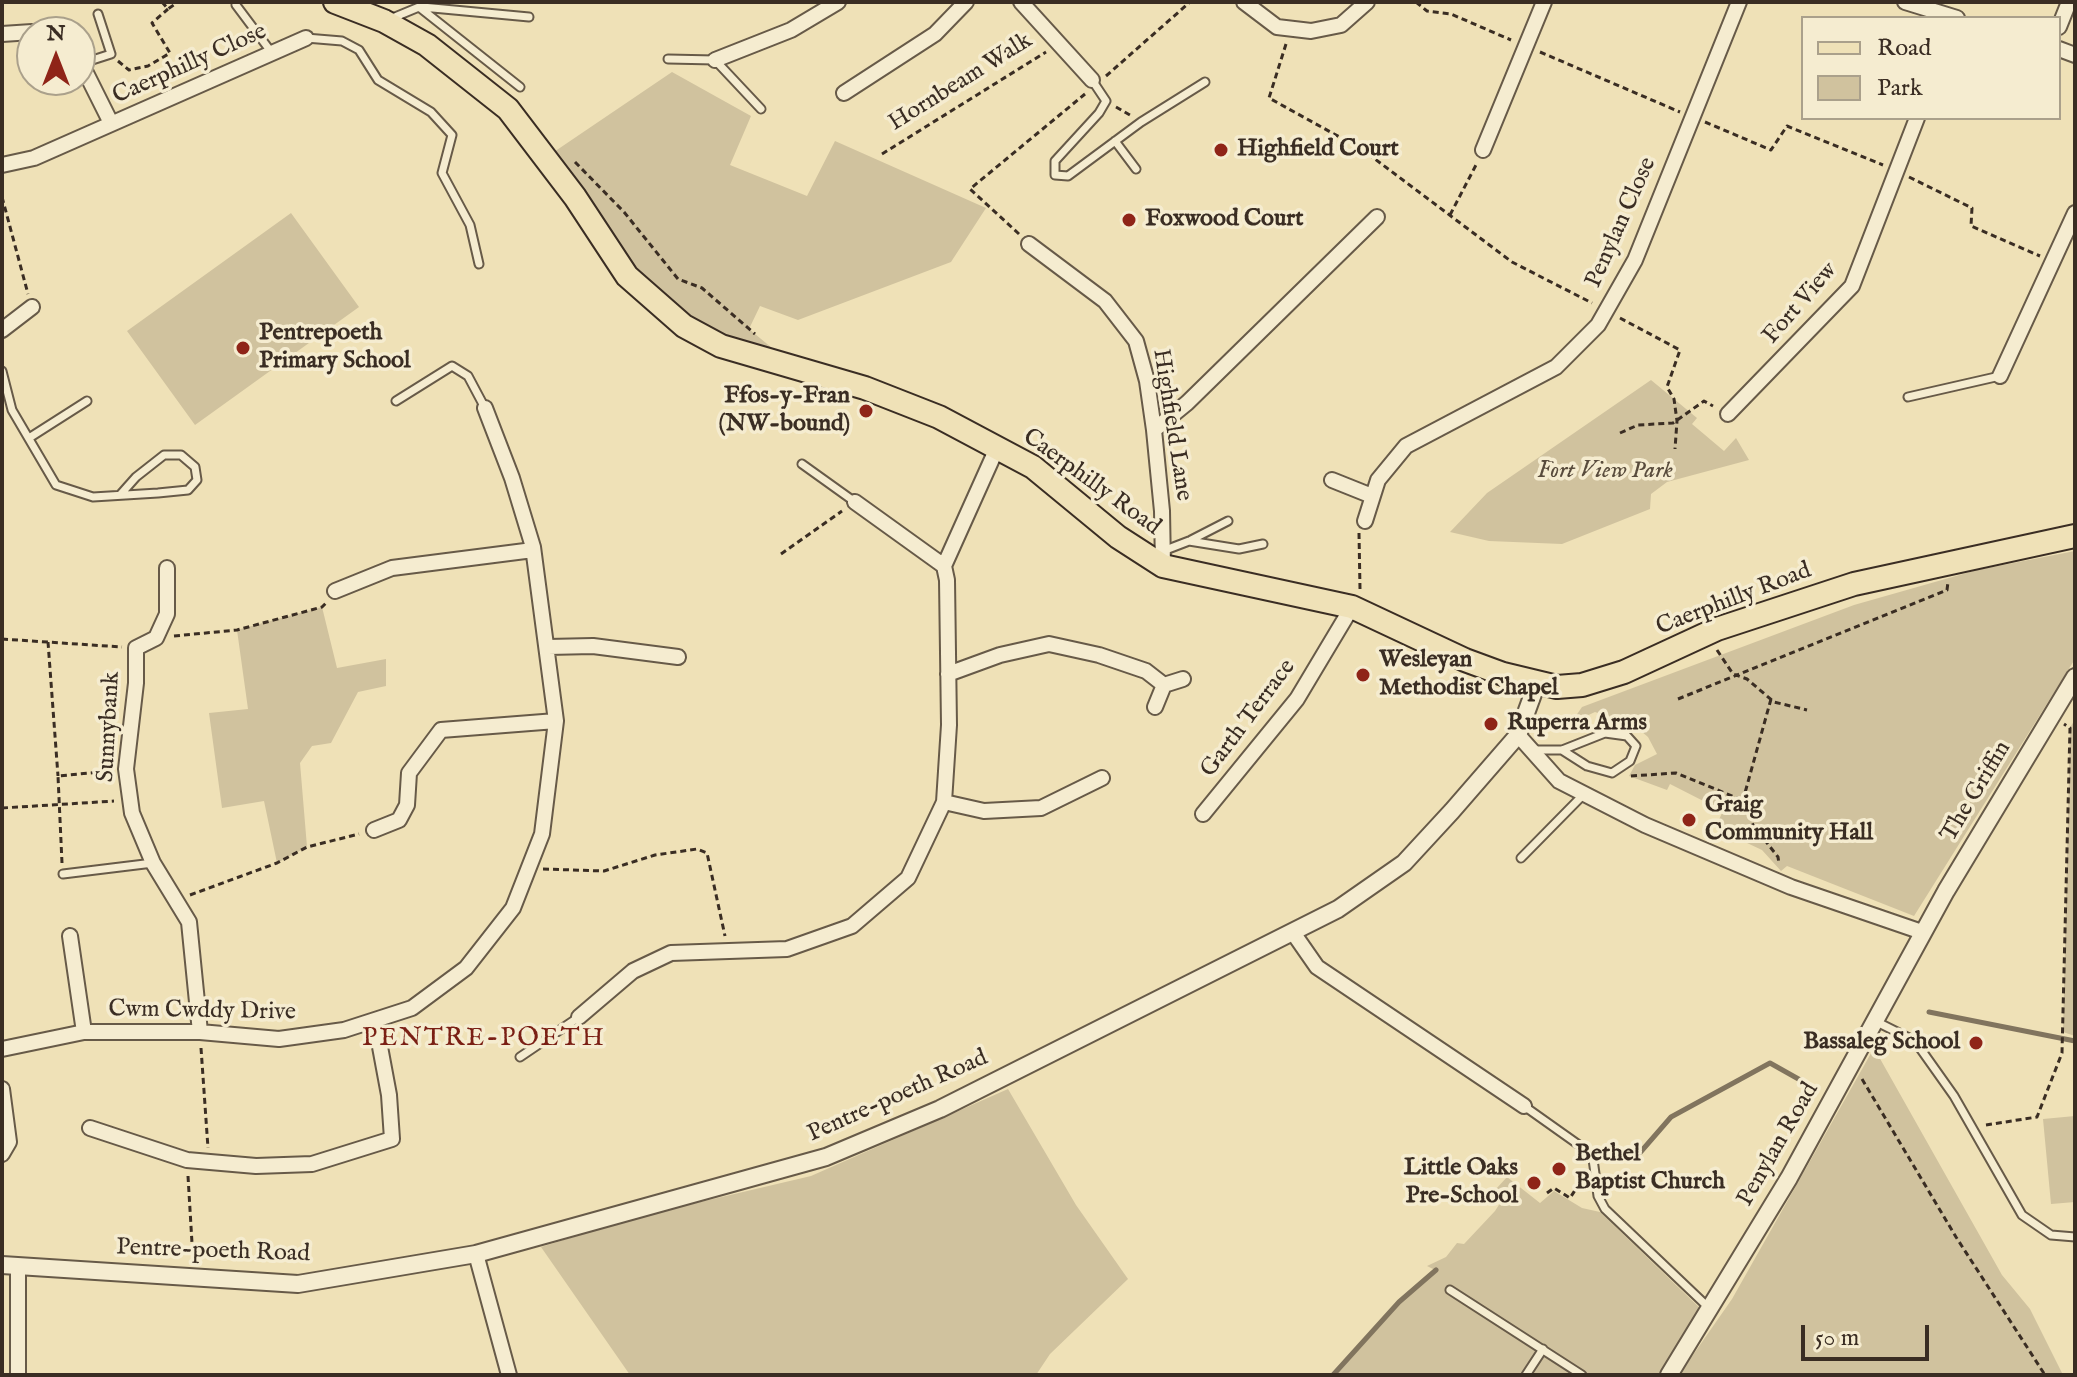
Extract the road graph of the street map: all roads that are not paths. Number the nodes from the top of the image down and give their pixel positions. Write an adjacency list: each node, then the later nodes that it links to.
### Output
1 (335, 2): 18 (main road, Caerphilly Road)
2 (445, 2): 14 (lane)
3 (838, 2): 24 (street)
4 (966, 2): 29 (street)
5 (1021, 2): 25 (street)
6 (1367, 2): 11 (street)
7 (1544, 2): 34 (street)
8 (1739, 2): 57 (street, Penylan Close)
9 (1905, 2): 16 (street)
10 (2069, 2): 19 (street)
11 (1246, 3)
12 (236, 5): 21 (lane)
13 (419, 7): 14 (lane); 18 (lane); 27 (lane)
14 (438, 9): 17 (lane)
15 (98, 14): 22 (lane)
16 (1950, 16)
17 (529, 17)
18 (384, 21): 53 (main road, Caerphilly Road)
19 (2061, 22)
20 (306, 38): 21 (street, Caerphilly Close); 41 (lane)
21 (272, 53): 32 (street, Caerphilly Close)
22 (96, 58)
23 (668, 59): 24 (lane)
24 (715, 60): 30 (lane)
25 (1094, 82): 33 (lane)
26 (1205, 82): 33 (lane)
27 (520, 87)
28 (96, 91): 32 (street)
29 (844, 93)
30 (761, 109)
31 (1916, 120): 50 (street, Fort View)
32 (111, 123): 35 (street, Caerphilly Close)
33 (1115, 141): 36 (lane)
34 (1483, 150)
35 (2, 165)
36 (1136, 169)
37 (2075, 213): 39 (street)
38 (1377, 217): 51 (street)
39 (2069, 243): 45 (street)
40 (1029, 244): 51 (street, Highfield Lane)
41 (479, 264)
42 (32, 307): 43 (street)
43 (2, 330)
44 (2, 371): 52 (lane)
45 (2000, 376): 46 (lane)
46 (1908, 397)
47 (87, 401): 52 (lane)
48 (396, 401): 49 (lane)
49 (485, 408): 64 (street, Cwm Cwddy Drive)
50 (1728, 414)
51 (1154, 430): 65 (street, Highfield Lane)
52 (29, 438): 56 (lane)
53 (997, 448): 65 (main road, Caerphilly Road); 66 (street)
54 (802, 464): 58 (lane)
55 (1332, 480): 57 (street)
56 (120, 495): 56 (lane)
57 (1372, 496): 60 (street, Penylan Close)
58 (855, 502): 66 (street)
59 (1228, 521): 62 (lane)
60 (1365, 521)
61 (2075, 536): 75 (main road, Caerphilly Road)
62 (1189, 541): 63 (lane); 65 (lane)
63 (1263, 544)
64 (533, 550): 68 (street); 70 (street, Cwm Cwddy Drive)
65 (1163, 559): 69 (main road, Caerphilly Road)
66 (944, 566): 72 (street)
67 (167, 568): 88 (street, Sunnybank)
68 (335, 591)
69 (1356, 598): 75 (main road, Caerphilly Road); 85 (street, Garth Terrace)
70 (548, 647): 71 (street); 78 (street, Cwm Cwddy Drive)
71 (678, 657)
72 (948, 674): 76 (street); 84 (street)
73 (2075, 677): 90 (street, The Griffin)
74 (1183, 679): 76 (street)
75 (1537, 683): 79 (street, Pentre-poeth Road)
76 (1164, 685): 77 (street)
77 (1155, 707)
78 (556, 721): 86 (street); 94 (street, Cwm Cwddy Drive)
79 (1518, 735): 80 (street); 91 (street, Pentre-poeth Road)
80 (1533, 750): 81 (lane); 83 (street)
81 (1562, 750): 81 (lane)
82 (1102, 778): 84 (street)
83 (1584, 794): 87 (lane); 90 (street)
84 (944, 802): 93 (street)
85 (1203, 814)
86 (374, 830)
87 (1521, 858)
88 (153, 863): 89 (lane); 97 (street, Sunnybank)
89 (63, 874)
90 (1922, 932): 95 (street, Penylan Road)
91 (1294, 934): 101 (street); 105 (street, Pentre-poeth Road)
92 (70, 936): 96 (street)
93 (579, 1017): 99 (lane)
94 (375, 1020): 97 (street, Cwm Cwddy Drive); 102 (street)
95 (1875, 1021): 104 (lane); 108 (street, Penylan Road)
96 (84, 1032): 97 (street, Cwm Cwddy Drive); 98 (street, Cwm Cwddy Drive)
97 (200, 1032)
98 (2, 1049)
99 (520, 1057)
100 (2, 1089): 103 (street)
101 (1524, 1106): 108 (lane)
102 (90, 1128)
103 (2, 1154)
104 (2075, 1237)
105 (476, 1254): 106 (street, Pentre-poeth Road); 111 (street)
106 (10, 1266): 110 (street)
107 (1450, 1290): 109 (lane)
108 (1711, 1309): 114 (street, Penylan Road)
109 (1543, 1349): 112 (lane); 113 (lane)
110 (18, 1375)
111 (509, 1375)
112 (1526, 1375)
113 (1582, 1375)
114 (1669, 1375)

